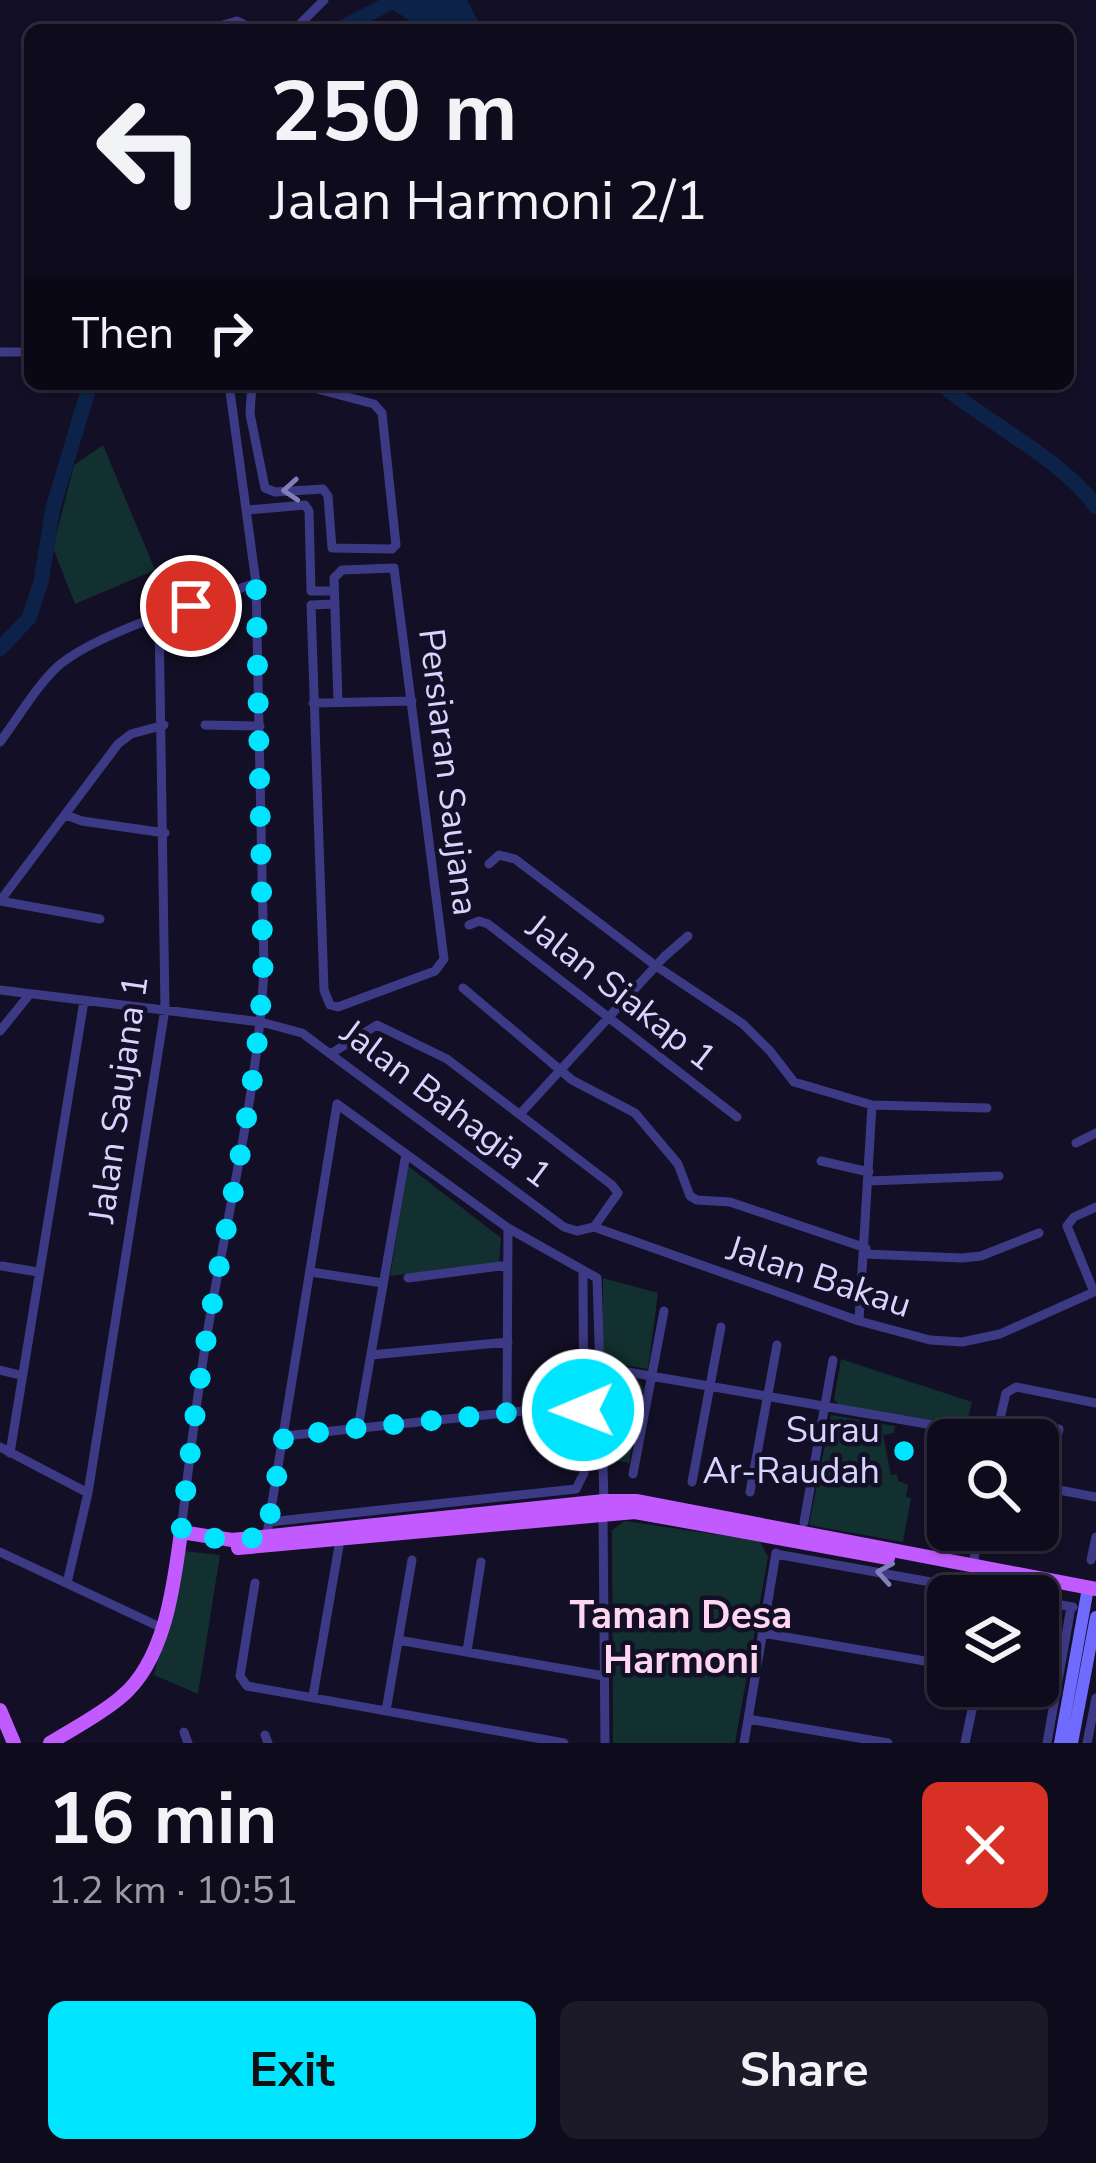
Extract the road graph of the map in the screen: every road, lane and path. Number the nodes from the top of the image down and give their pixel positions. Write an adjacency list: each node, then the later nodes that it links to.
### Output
1 (324, 0): 2 (street)
2 (299, 24)
3 (0, 352): 4 (street)
4 (19, 352)
5 (230, 390): 9 (street)
6 (252, 390): 8 (street)
7 (321, 390): 8 (street, one-way to 8)
8 (262, 457): 9 (street)
9 (239, 460): 10 (street)
10 (247, 510): 11 (street); 12 (street)
11 (256, 583): 14 (street); 20 (street)
12 (334, 591): 13 (street); 15 (street, Persiaran Saujana)
13 (334, 604): 16 (street); 17 (street, Persiaran Saujana)
14 (160, 623): 19 (street, Jalan Saujana 1); 21 (street)
15 (412, 701): 16 (street); 17 (street, Persiaran Saujana)
16 (338, 702): 17 (street)
17 (313, 703)
18 (205, 725): 20 (street)
19 (158, 726): 22 (street); 23 (street, Jalan Saujana 1)
20 (260, 726): 36 (street)
21 (0, 742)
22 (66, 815): 23 (street); 25 (street)
23 (164, 833): 34 (street, Jalan Saujana 1)
24 (489, 864): 29 (street)
25 (0, 901): 26 (street)
26 (100, 919)
27 (469, 925): 35 (street, Jalan Siakap 1)
28 (688, 937): 29 (street)
29 (662, 970): 35 (street); 40 (street)
30 (463, 988): 39 (street)
31 (0, 990): 32 (street, Jalan Bahagia 1)
32 (29, 995): 33 (street, Jalan Bahagia 1); 37 (street)
33 (84, 1000): 34 (street, Jalan Bahagia 1); 57 (street)
34 (165, 1009): 36 (street, Jalan Bahagia 1); 90 (street, Jalan Saujana 1)
35 (608, 1020): 39 (street); 43 (street, Jalan Siakap 1)
36 (261, 1022): 38 (street, Jalan Bahagia 1); 96 (street)
37 (0, 1031)
38 (332, 1053): 42 (street); 51 (street, Jalan Bahagia 1)
39 (561, 1071): 42 (street); 54 (street)
40 (877, 1106): 41 (street); 49 (street)
41 (987, 1108)
42 (521, 1113): 51 (street)
43 (737, 1117)
44 (1096, 1133): 45 (street)
45 (1076, 1143)
46 (406, 1154): 52 (street); 58 (street); 61 (street)
47 (821, 1161): 49 (street)
48 (999, 1176): 49 (street)
49 (872, 1178): 54 (street)
50 (1096, 1207): 62 (street)
51 (594, 1227): 64 (street, Jalan Bakau)
52 (508, 1228): 55 (street); 59 (street)
53 (1039, 1233): 54 (street)
54 (868, 1253): 64 (street)
55 (508, 1265): 60 (street); 66 (street)
56 (2, 1266): 57 (street)
57 (38, 1272): 72 (street)
58 (311, 1272): 61 (street); 84 (street)
59 (583, 1272): 70 (street); 79 (street)
60 (408, 1278)
61 (383, 1282): 68 (street)
62 (1093, 1292): 64 (street, Jalan Bakau)
63 (664, 1311): 73 (street)
64 (859, 1321)
65 (721, 1327): 74 (street)
66 (508, 1342): 68 (street); 80 (street)
67 (777, 1345): 75 (street)
68 (370, 1355): 83 (street)
69 (833, 1360): 77 (street)
70 (599, 1366): 73 (street); 78 (street)
71 (0, 1370): 72 (street)
72 (20, 1375): 85 (street)
73 (654, 1376): 74 (street); 86 (street)
74 (712, 1386): 75 (street); 87 (street)
75 (767, 1396): 77 (street); 89 (street)
76 (1096, 1403): 81 (street)
77 (824, 1406): 82 (street); 93 (street)
78 (601, 1407): 79 (street); 92 (street)
79 (581, 1408): 80 (street); 94 (street)
80 (507, 1413): 83 (street)
81 (1001, 1419)
82 (927, 1425)
83 (358, 1428): 84 (street)
84 (284, 1436): 94 (street)
85 (5, 1450): 90 (street)
86 (634, 1474)
87 (692, 1482)
88 (1059, 1489): 91 (street)
89 (750, 1492)
90 (88, 1493): 106 (street, Jalan Saujana 1)
91 (1096, 1497)
92 (604, 1508): 94 (main road); 97 (main road); 98 (main road); 114 (street)
93 (804, 1522)
94 (267, 1535): 96 (main road); 97 (main road)
95 (1096, 1537): 102 (street)
96 (180, 1538): 109 (main road)
97 (340, 1540): 116 (street)
98 (778, 1540): 104 (main road); 105 (street, one-way to 98); 108 (main road); 110 (street)
99 (975, 1551): 104 (street)
100 (0, 1552): 106 (street)
101 (412, 1560): 111 (street)
102 (1091, 1560)
103 (481, 1562): 112 (street)
104 (973, 1565): 108 (main road)
105 (927, 1578)
106 (67, 1583): 109 (street)
107 (255, 1583): 116 (street)
108 (1088, 1601): 115 (street); 131 (street); 132 (street)
109 (162, 1628): 124 (main road)
110 (762, 1633): 113 (street); 122 (street)
111 (398, 1640): 112 (street); 121 (street)
112 (467, 1652): 114 (street)
113 (927, 1661)
114 (604, 1676): 126 (street)
115 (1059, 1679)
116 (313, 1696): 121 (street)
117 (1096, 1698): 133 (street)
118 (973, 1707): 129 (street)
119 (1053, 1707): 130 (street)
120 (0, 1710): 123 (main road)
121 (386, 1711): 125 (street)
122 (748, 1719): 127 (street); 128 (street)
123 (14, 1743)
124 (50, 1743)
125 (564, 1743)
126 (605, 1743)
127 (744, 1743)
128 (887, 1743)
129 (965, 1743)
130 (1047, 1743)
131 (1060, 1743)
132 (1072, 1743)
133 (1087, 1743)

